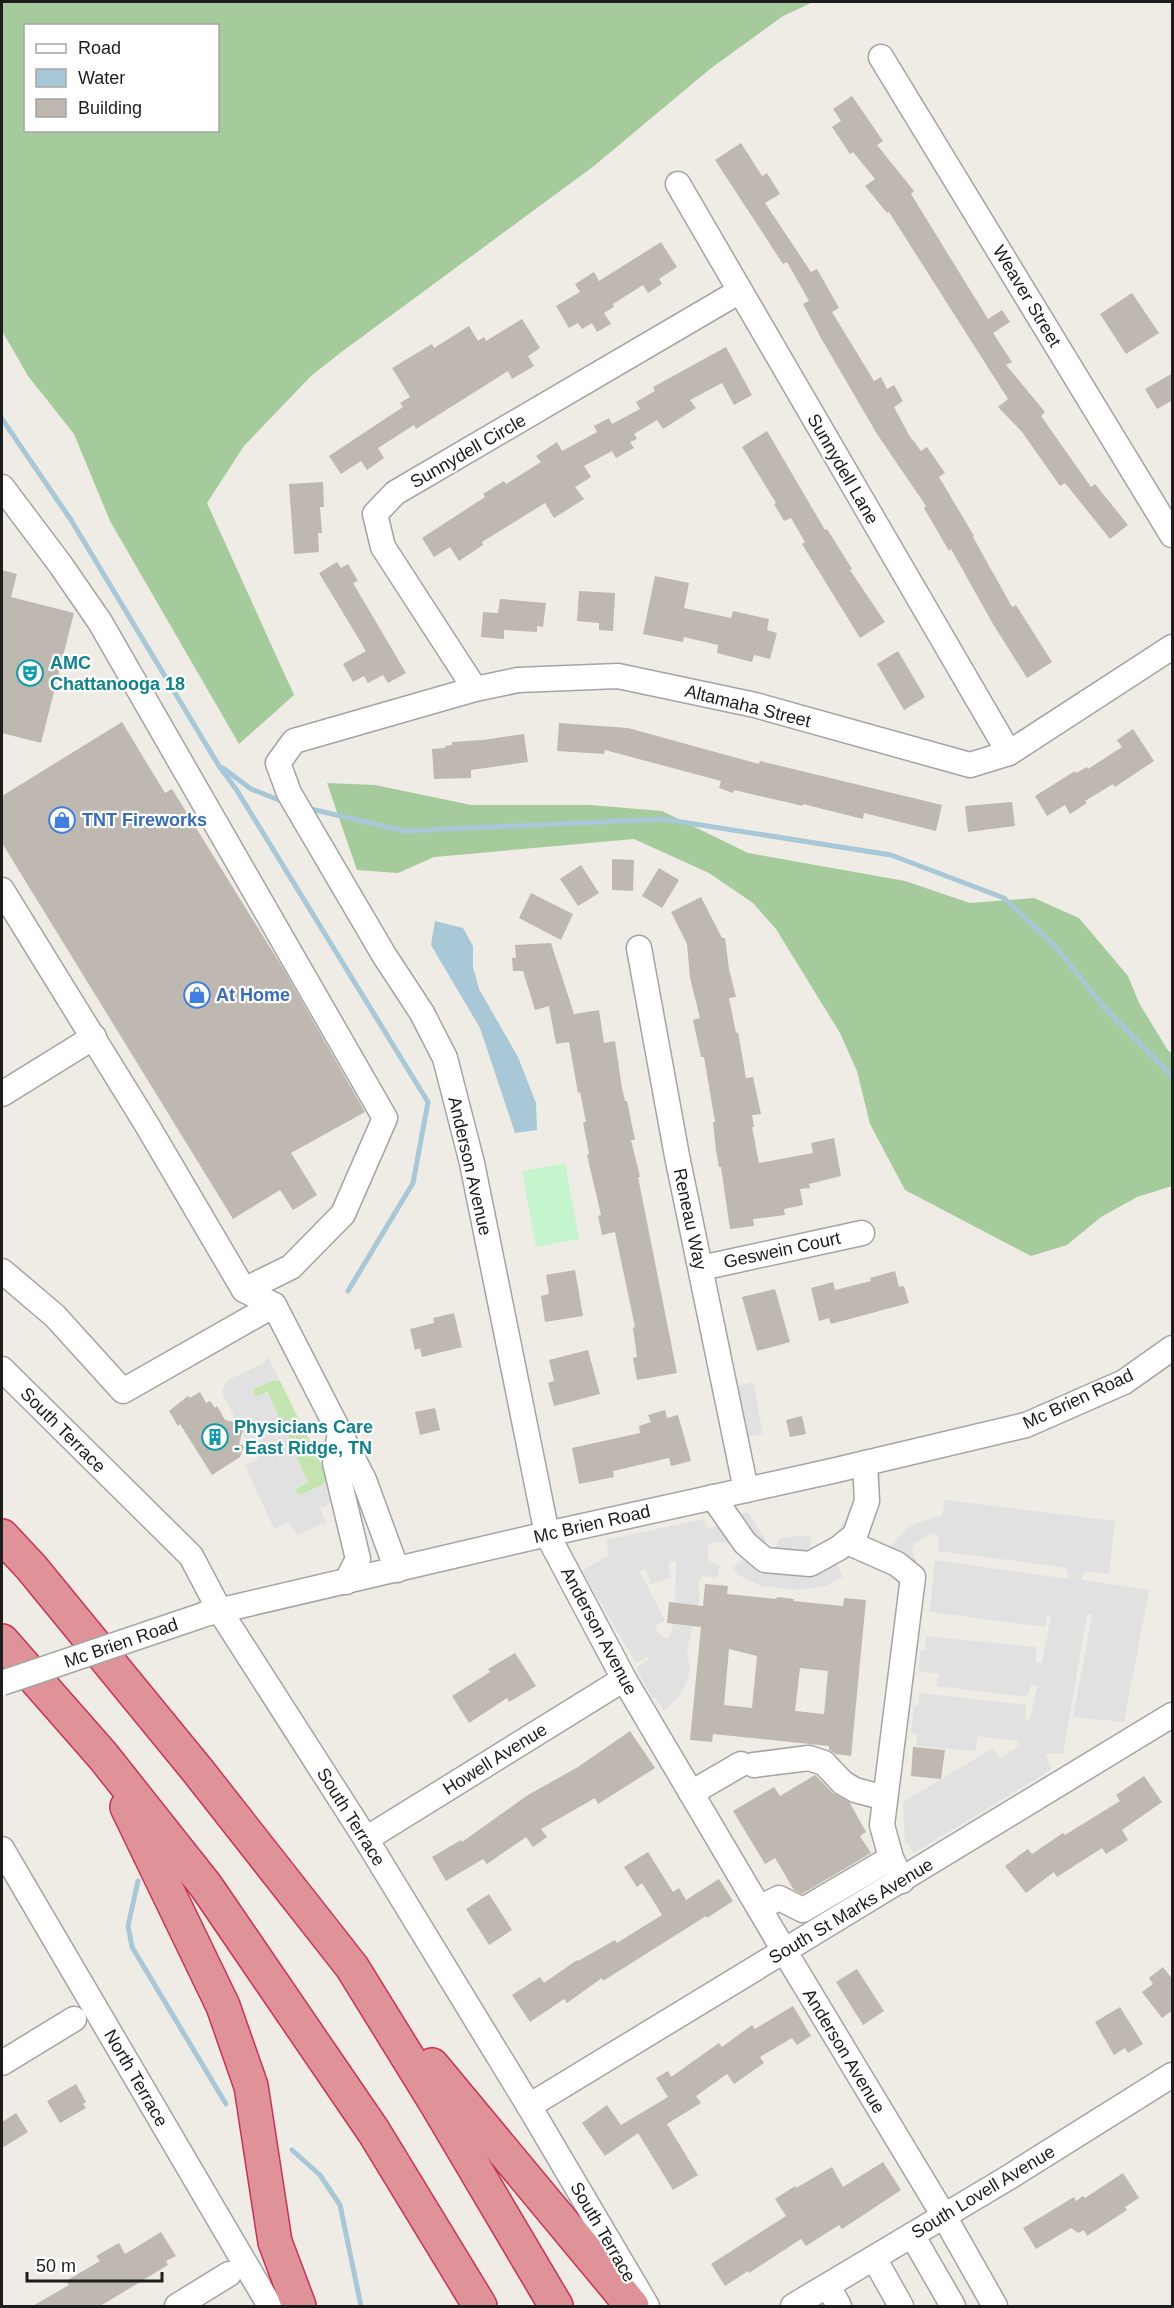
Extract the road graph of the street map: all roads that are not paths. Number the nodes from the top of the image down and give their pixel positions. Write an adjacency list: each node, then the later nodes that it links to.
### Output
1 (881, 57): 5 (street, Weaver Street)
2 (678, 184): 3 (street, Sunnydell Lane)
3 (740, 291): 7 (street, Sunnydell Circle); 9 (street, Sunnydell Lane)
4 (2, 487): 17 (street)
5 (1173, 535)
6 (1173, 647): 9 (street, Altamaha Street)
7 (475, 689): 8 (street, Altamaha Street); 9 (street, Altamaha Street)
8 (294, 741): 25 (street, Anderson Avenue)
9 (1009, 753)
10 (2, 890): 12 (street)
11 (639, 948): 15 (street, Reneau Way)
12 (94, 1037): 13 (street); 17 (street)
13 (2, 1094)
14 (862, 1233): 15 (street, Geswein Court)
15 (701, 1268): 23 (street, Reneau Way)
16 (2, 1271): 18 (street)
17 (244, 1290): 18 (street)
18 (274, 1305): 21 (street)
19 (1173, 1348): 22 (street, Mc Brien Road)
20 (2, 1369): 30 (street, South Terrace)
21 (340, 1432): 28 (street); 29 (street)
22 (864, 1463): 23 (street, Mc Brien Road); 27 (street)
23 (746, 1490): 24 (street, Mc Brien Road)
24 (713, 1497): 25 (street, Mc Brien Road); 27 (street)
25 (547, 1534): 28 (street, Mc Brien Road); 32 (street, Anderson Avenue)
26 (2, 1536): 44 (highway)
27 (847, 1542): 37 (street)
28 (398, 1570): 29 (street, Mc Brien Road)
29 (346, 1582): 30 (street, Mc Brien Road)
30 (212, 1613): 33 (street, Mc Brien Road, bridge); 38 (street, South Terrace)
31 (2, 1641): 35 (highway)
32 (624, 1679): 36 (street, Anderson Avenue); 38 (street, Howell Avenue)
33 (2, 1683)
34 (1173, 1715): 41 (street, South St Marks Avenue)
35 (103, 1756): 58 (highway); 59 (highway)
36 (691, 1793): 37 (street); 42 (street, Anderson Avenue)
37 (885, 1798): 40 (street)
38 (366, 1839): 48 (street, South Terrace)
39 (2, 1849): 57 (street, North Terrace)
40 (891, 1858): 41 (street); 42 (street)
41 (902, 1881): 43 (street, South St Marks Avenue)
42 (759, 1908): 43 (street, Anderson Avenue)
43 (785, 1952): 48 (street, South St Marks Avenue); 49 (street, Anderson Avenue)
44 (352, 1967): 60 (highway); 61 (highway)
45 (74, 2019): 46 (street)
46 (2, 2063)
47 (1173, 2075): 49 (street, South Lovell Avenue)
48 (529, 2106): 62 (street, South Terrace)
49 (944, 2216): 50 (street, South Lovell Avenue); 53 (street, Anderson Avenue)
50 (912, 2235): 51 (street, South Lovell Avenue); 55 (street)
51 (874, 2258): 54 (street, South Lovell Avenue); 65 (street)
52 (229, 2274): 56 (street)
53 (980, 2281): 55 (street); 66 (street, Anderson Avenue)
54 (828, 2286): 63 (street, South Lovell Avenue); 64 (street)
55 (951, 2303)
56 (177, 2307)
57 (270, 2307)
58 (299, 2307)
59 (480, 2307)
60 (556, 2307)
61 (632, 2307)
62 (647, 2307)
63 (793, 2307)
64 (839, 2307)
65 (901, 2307)
66 (995, 2307)

